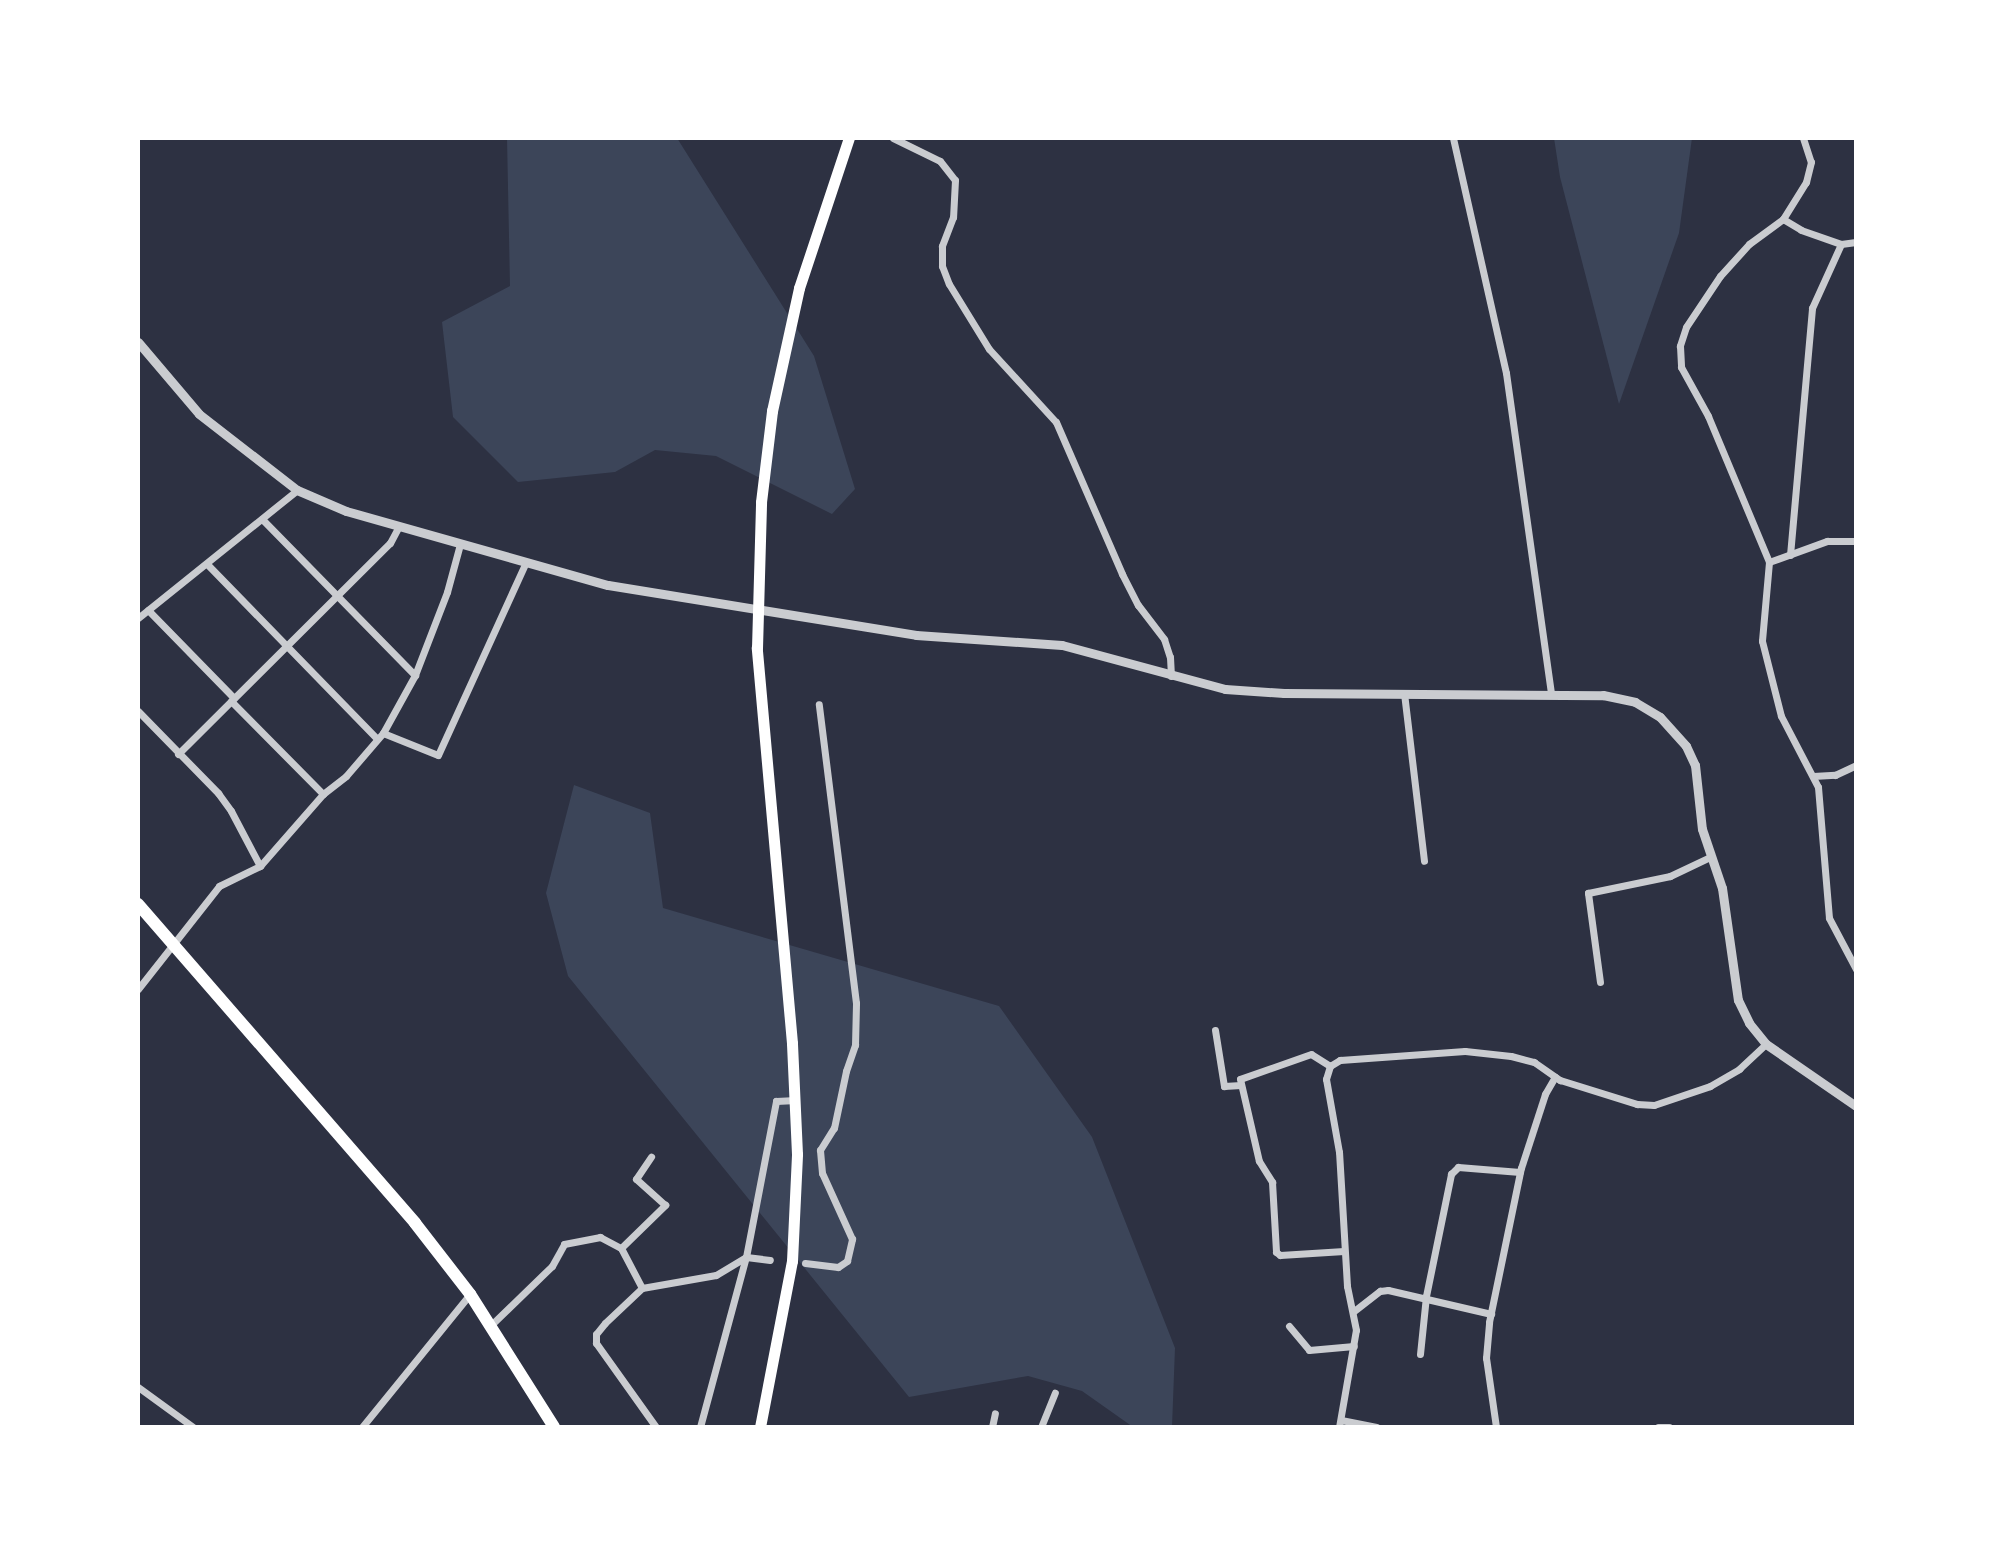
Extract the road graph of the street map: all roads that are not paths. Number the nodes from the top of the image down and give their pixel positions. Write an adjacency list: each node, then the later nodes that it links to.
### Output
1 (849, 138): 19 (main road)
2 (893, 138): 24 (street)
3 (1453, 138): 26 (street)
4 (1803, 138): 5 (street)
5 (1783, 219): 7 (street); 16 (street)
6 (1856, 242): 7 (street)
7 (1841, 244): 14 (street)
8 (138, 342): 9 (street)
9 (297, 490): 10 (street); 11 (street)
10 (262, 519): 17 (street); 18 (street)
11 (399, 526): 13 (street); 18 (street)
12 (1856, 541): 14 (street)
13 (460, 544): 15 (street); 23 (street)
14 (1790, 555): 16 (street)
15 (526, 562): 19 (street); 30 (street)
16 (1769, 562): 33 (street)
17 (207, 564): 20 (street); 22 (street)
18 (338, 595): 22 (street); 23 (street)
19 (756, 609): 24 (street); 48 (main road)
20 (148, 610): 21 (street); 27 (street)
21 (138, 618)
22 (287, 646): 27 (street); 30 (street)
23 (415, 675): 30 (street)
24 (1171, 676): 25 (street)
25 (1404, 693): 26 (street); 36 (street)
26 (1551, 695): 35 (street)
27 (233, 700): 31 (street); 34 (street)
28 (819, 704): 56 (street)
29 (138, 711): 31 (street)
30 (380, 736): 34 (street)
31 (178, 754): 37 (street)
32 (1856, 765): 33 (street)
33 (1813, 776): 40 (street)
34 (323, 794): 37 (street)
35 (1710, 857): 41 (street); 44 (street)
36 (1424, 861)
37 (260, 866): 39 (street)
38 (138, 904): 39 (main road)
39 (172, 948): 42 (street); 58 (main road)
40 (1856, 969)
41 (1600, 982)
42 (138, 989)
43 (1215, 1030): 47 (street)
44 (1766, 1044): 46 (street); 49 (street)
45 (1330, 1066): 46 (street); 47 (street); 53 (street)
46 (1555, 1077): 51 (street)
47 (1241, 1085): 53 (street)
48 (796, 1100): 54 (street); 75 (main road)
49 (1856, 1106)
50 (651, 1157): 52 (street)
51 (1520, 1172): 59 (street); 61 (street)
52 (621, 1248): 57 (street); 62 (street)
53 (1344, 1251): 60 (street)
54 (746, 1257): 55 (street); 57 (street); 74 (street)
55 (770, 1260)
56 (805, 1263)
57 (642, 1288): 73 (street)
58 (470, 1294): 62 (main road); 71 (street)
59 (1426, 1296): 60 (street); 61 (street); 65 (street)
60 (1354, 1311): 64 (street)
61 (1491, 1314): 79 (street)
62 (490, 1326): 72 (main road)
63 (1289, 1326): 64 (street)
64 (1354, 1346): 69 (street)
65 (1420, 1354)
66 (138, 1387): 70 (street)
67 (1055, 1393): 77 (street)
68 (995, 1413): 76 (street)
69 (1340, 1424): 78 (street)
70 (193, 1427)
71 (362, 1427)
72 (554, 1427)
73 (656, 1427)
74 (700, 1427)
75 (760, 1427)
76 (992, 1427)
77 (1041, 1427)
78 (1376, 1427)
79 (1496, 1427)
80 (1658, 1427): 81 (street)
81 (1669, 1427)

